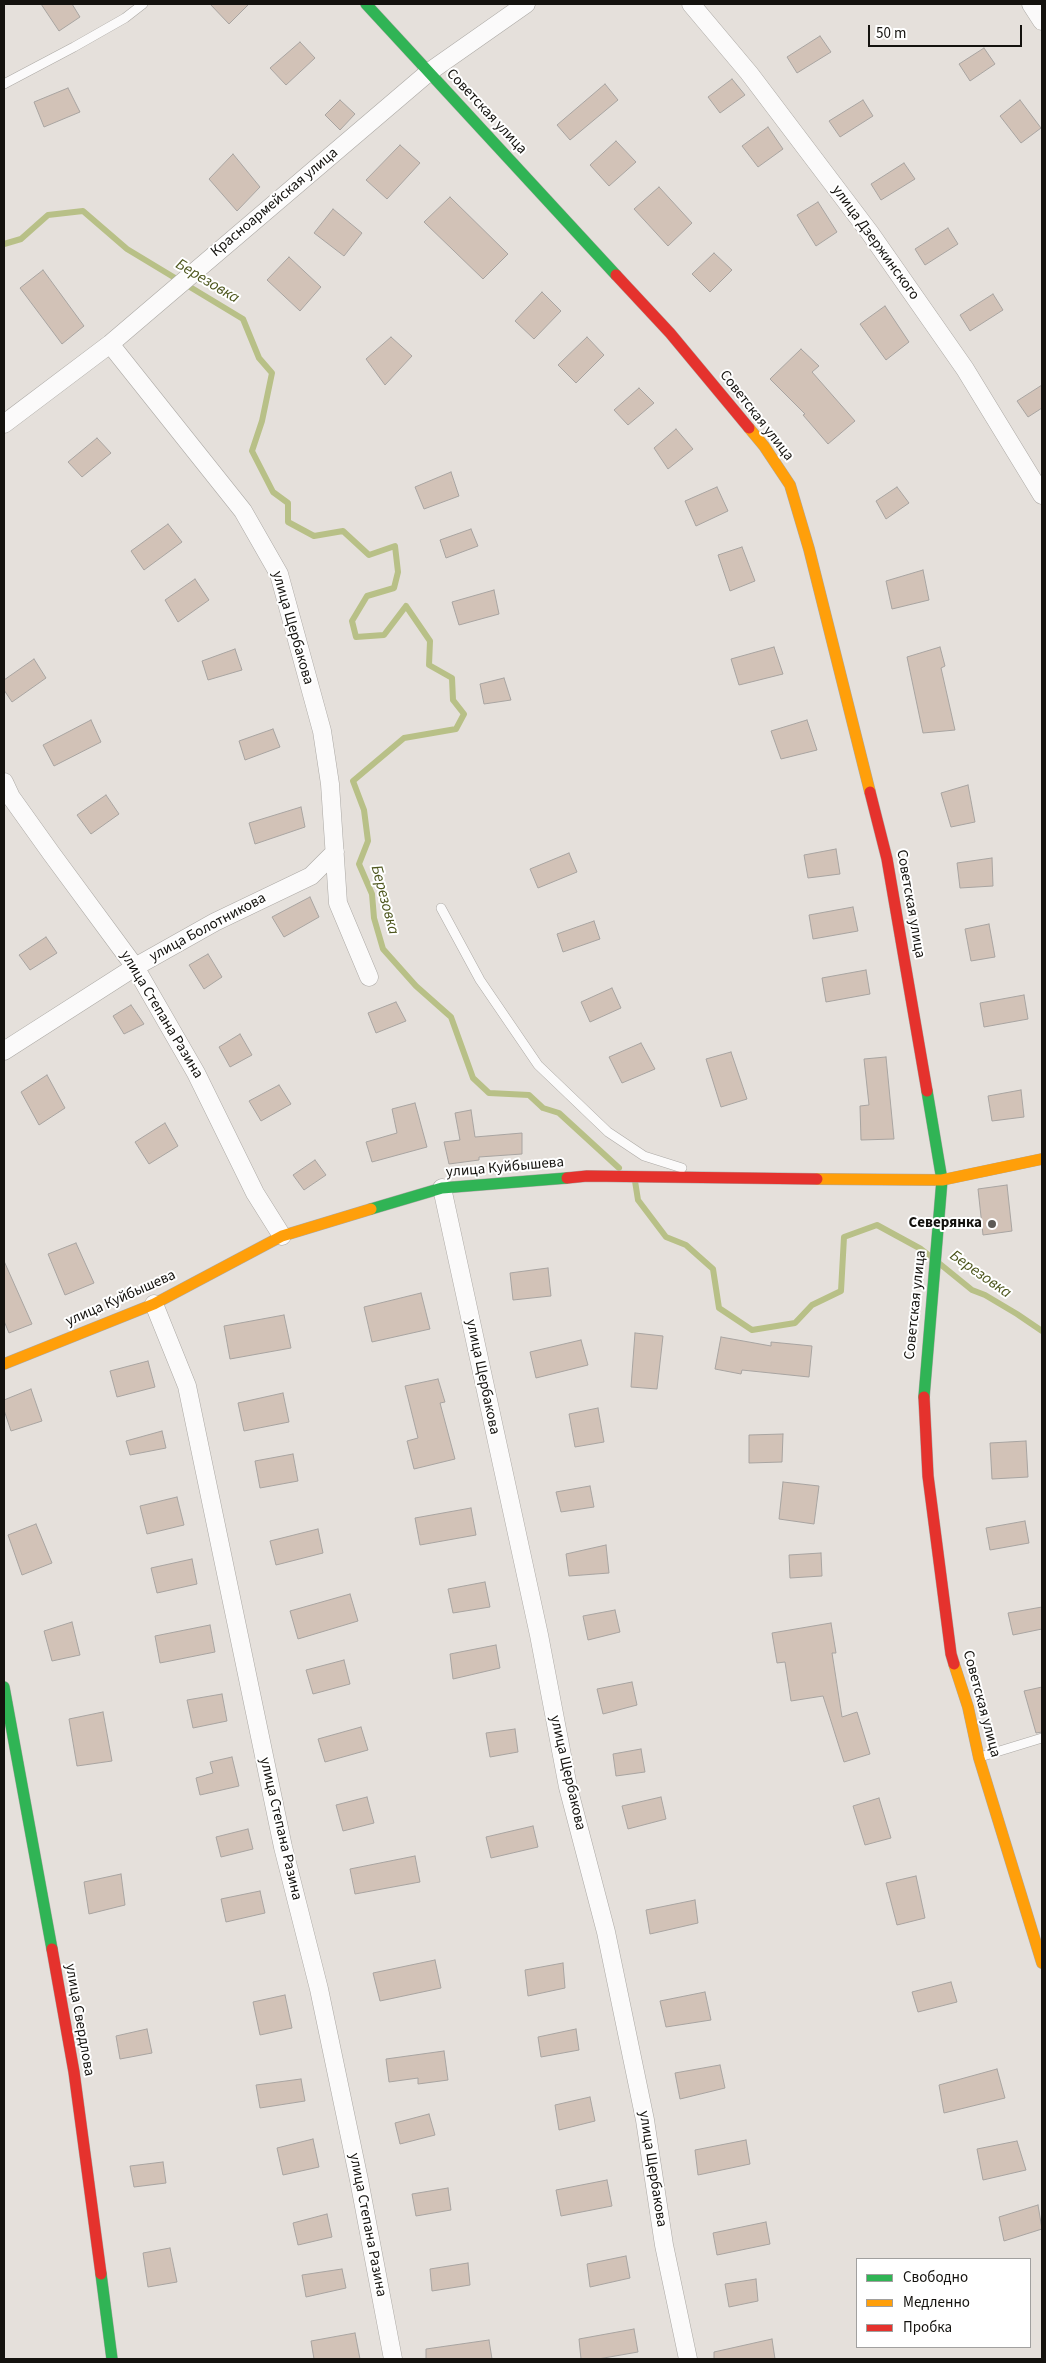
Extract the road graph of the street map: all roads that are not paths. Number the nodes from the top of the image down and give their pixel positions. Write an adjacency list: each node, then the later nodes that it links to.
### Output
1 (143, 4): 8 (lane)
2 (366, 4): 7 (street, Советская улица)
3 (526, 4): 7 (street, Красноармейская улица)
4 (691, 4): 11 (street, улица Дзержинского)
5 (1031, 4): 6 (street)
6 (1042, 21)
7 (429, 72): 9 (street, Красноармейская улица); 20 (street, Советская улица)
8 (4, 84)
9 (110, 344): 10 (street, Красноармейская улица); 13 (street, улица Щербакова)
10 (4, 424)
11 (1042, 495)
12 (4, 782): 15 (street, улица Степана Разина)
13 (334, 852): 15 (street, улица Болотникова); 16 (street, улица Щербакова)
14 (440, 908): 19 (lane)
15 (135, 967): 17 (street, улица Болотникова); 22 (street, улица Степана Разина)
16 (369, 977)
17 (4, 1051)
18 (1042, 1159): 20 (street, улица Куйбышева)
19 (706, 1176): 20 (street, улица Куйбышева); 21 (street, улица Куйбышева)
20 (942, 1180): 27 (street, Советская улица)
21 (442, 1188): 22 (street, улица Куйбышева); 31 (street, улица Щербакова)
22 (282, 1236): 23 (street, улица Куйбышева)
23 (154, 1304): 24 (street, улица Куйбышева); 30 (street, улица Степана Разина)
24 (4, 1364)
25 (4, 1687): 29 (street, улица Свердлова)
26 (1042, 1738): 27 (lane)
27 (979, 1758): 28 (street, Советская улица)
28 (1042, 1963)
29 (112, 2359)
30 (393, 2359)
31 (688, 2359)

